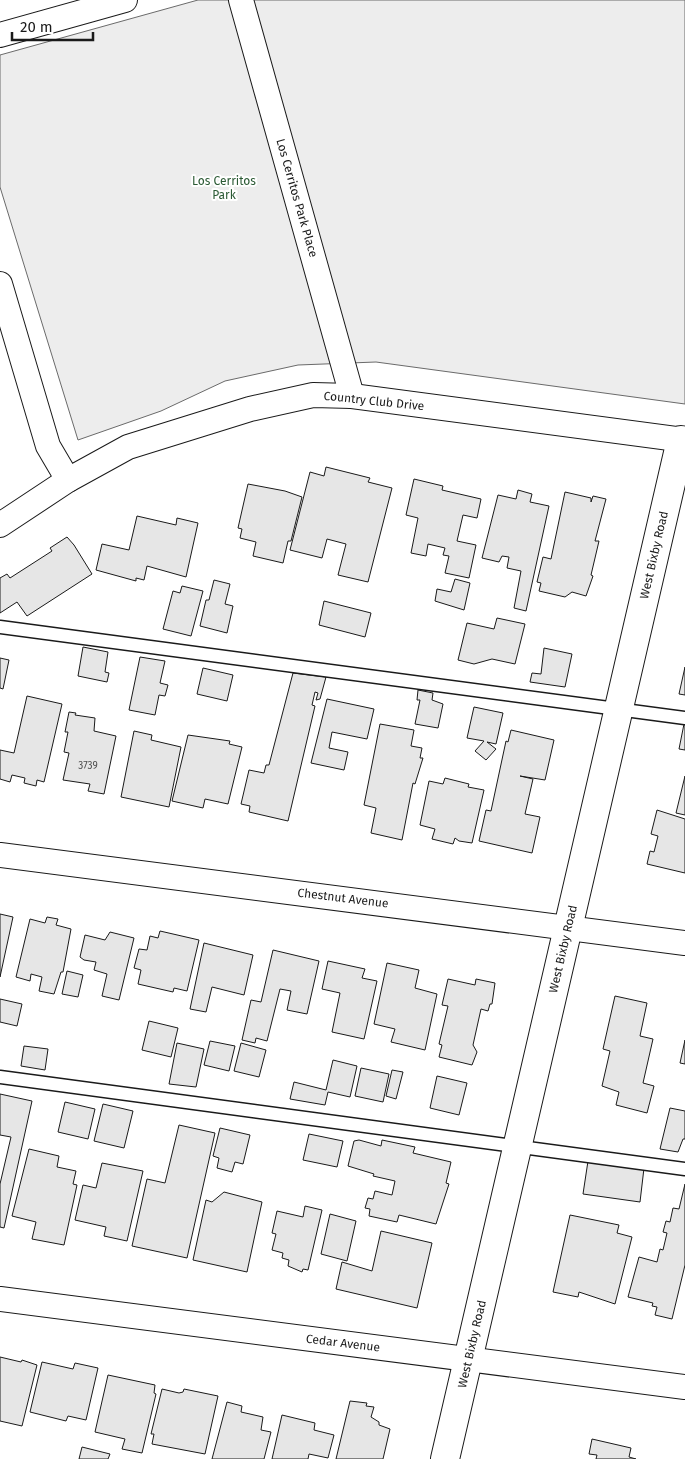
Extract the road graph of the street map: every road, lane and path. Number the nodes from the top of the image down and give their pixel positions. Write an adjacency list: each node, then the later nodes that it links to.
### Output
1 (125, 0): 3 (street)
2 (242, 0): 5 (street, Los Cerritos Park Place)
3 (0, 35)
4 (0, 284): 7 (street)
5 (352, 396): 6 (street, Country Club Drive); 7 (street, Country Club Drive)
6 (683, 440): 10 (street, West Bixby Road)
7 (68, 480): 8 (street, Country Club Drive)
8 (0, 525)
9 (0, 627): 10 (lane)
10 (618, 709): 11 (lane); 13 (street, West Bixby Road)
11 (685, 718)
12 (0, 855): 13 (street, Chestnut Avenue)
13 (568, 927): 14 (street, Chestnut Avenue); 16 (street, West Bixby Road)
14 (685, 942)
15 (0, 1077): 16 (lane)
16 (517, 1146): 17 (lane); 19 (street, West Bixby Road)
17 (685, 1169)
18 (0, 1299): 19 (street, Cedar Avenue)
19 (469, 1360): 20 (street, Cedar Avenue); 21 (street, West Bixby Road)
20 (685, 1387)
21 (445, 1459)

